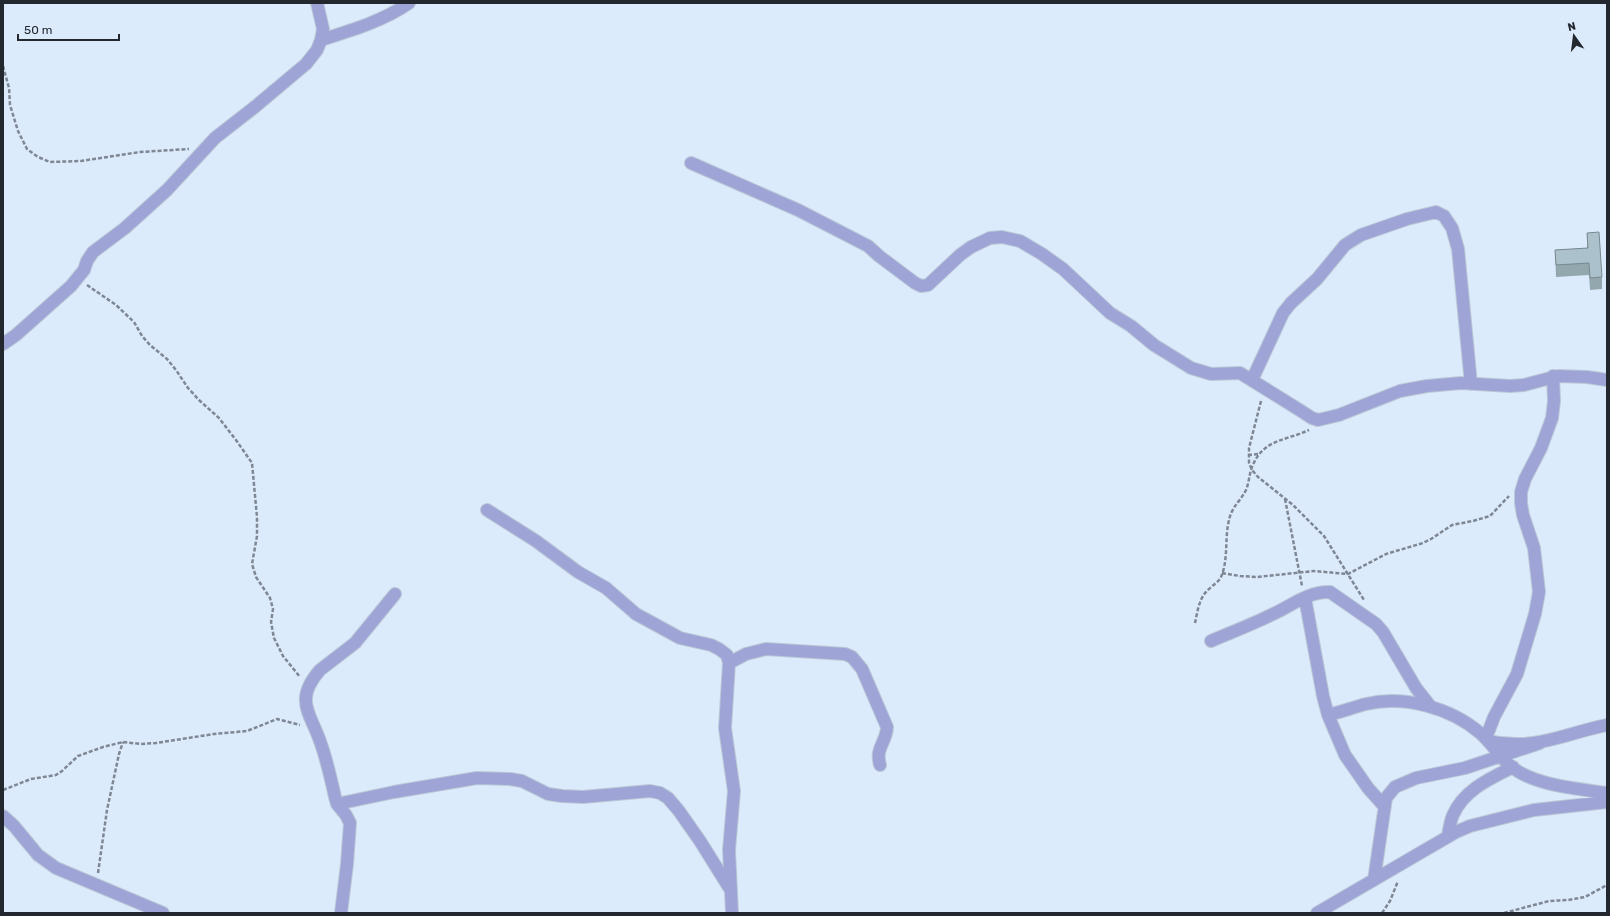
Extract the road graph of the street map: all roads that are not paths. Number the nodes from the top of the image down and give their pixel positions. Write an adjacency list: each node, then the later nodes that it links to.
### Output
1 (317, 3): 3 (street)
2 (409, 3): 3 (street)
3 (321, 40): 5 (street)
4 (691, 164): 7 (street)
5 (3, 344)
6 (1553, 376): 8 (street); 9 (street); 18 (street)
7 (1252, 380): 9 (street); 9 (street)
8 (1607, 380)
9 (1471, 384)
10 (488, 510): 14 (street)
11 (395, 594): 25 (street)
12 (1305, 598): 13 (street); 15 (street); 16 (street)
13 (1211, 641)
14 (729, 663): 21 (street); 30 (street)
15 (1431, 707): 16 (street); 18 (street)
16 (1328, 715): 26 (street)
17 (1607, 725): 19 (street)
18 (1487, 740): 19 (street); 20 (street)
19 (1540, 743): 20 (street)
20 (1501, 756): 22 (street); 26 (street)
21 (880, 765)
22 (1513, 767): 23 (street); 28 (street)
23 (1607, 793)
24 (1607, 802): 28 (street)
25 (338, 804): 30 (street); 32 (street)
26 (1384, 806): 29 (street)
27 (3, 816): 31 (street)
28 (1448, 836): 29 (street)
29 (1374, 880): 34 (street)
30 (730, 890): 33 (street)
31 (163, 913)
32 (341, 913)
33 (732, 913)
34 (1317, 913)

